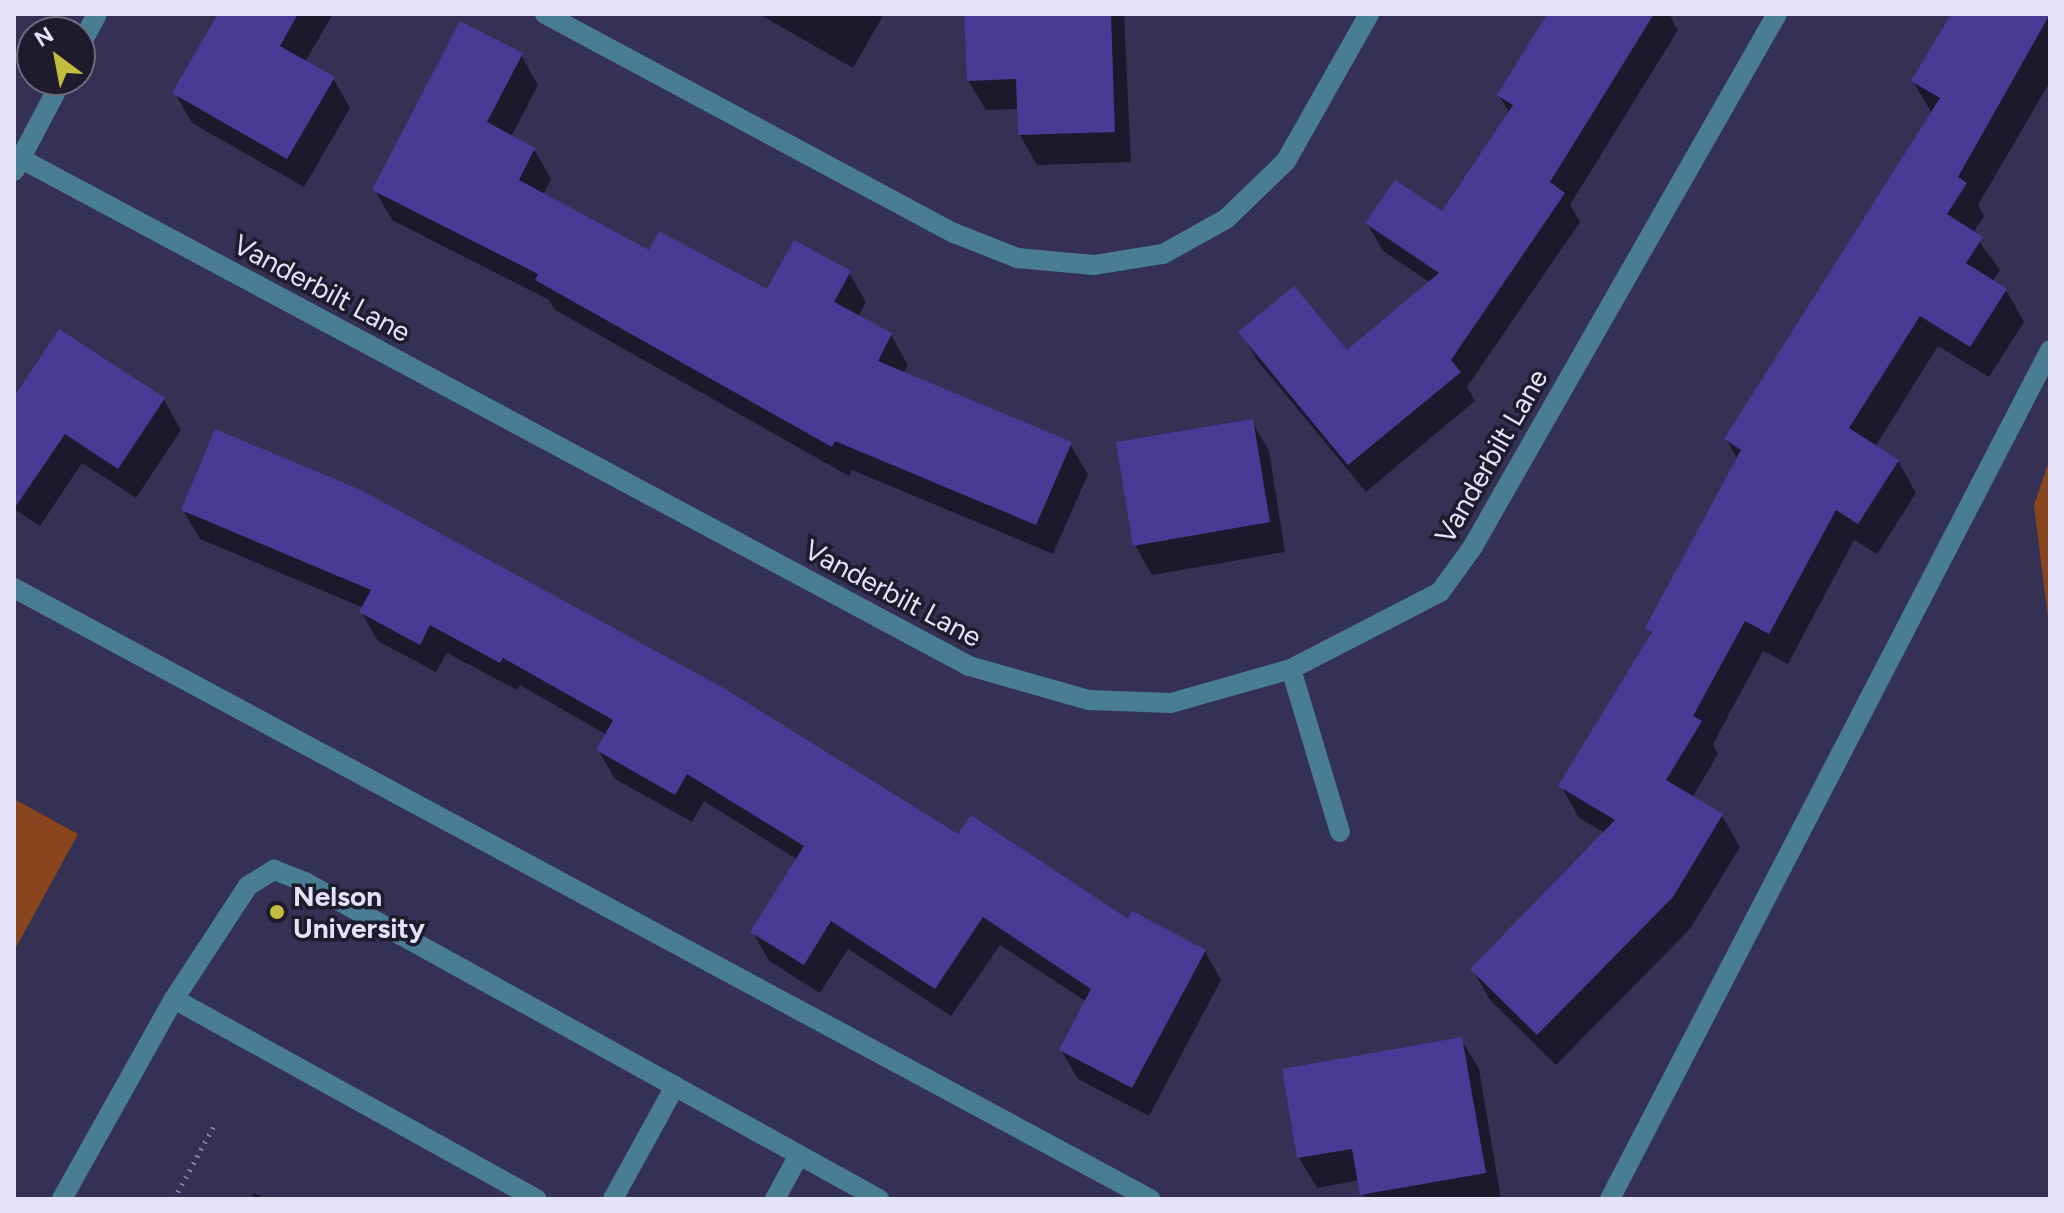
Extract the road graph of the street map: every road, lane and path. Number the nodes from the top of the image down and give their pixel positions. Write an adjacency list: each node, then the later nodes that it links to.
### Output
1 (545, 14): 2 (street)
2 (1369, 14)
3 (1777, 14): 8 (street, Vanderbilt Lane)
4 (53, 96): 5 (street)
5 (16, 161): 8 (street, Vanderbilt Lane)
6 (2050, 350): 21 (street)
7 (14, 588): 20 (street)
8 (1291, 669): 9 (street)
9 (1340, 832)
10 (174, 999): 11 (street); 14 (street); 16 (street)
11 (675, 1086): 13 (street); 17 (street)
12 (216, 1122): 15 (path)
13 (799, 1155): 18 (street); 19 (street)
14 (62, 1199)
15 (174, 1199)
16 (536, 1199)
17 (613, 1199)
18 (775, 1199)
19 (879, 1199)
20 (1150, 1199)
21 (1610, 1199)

